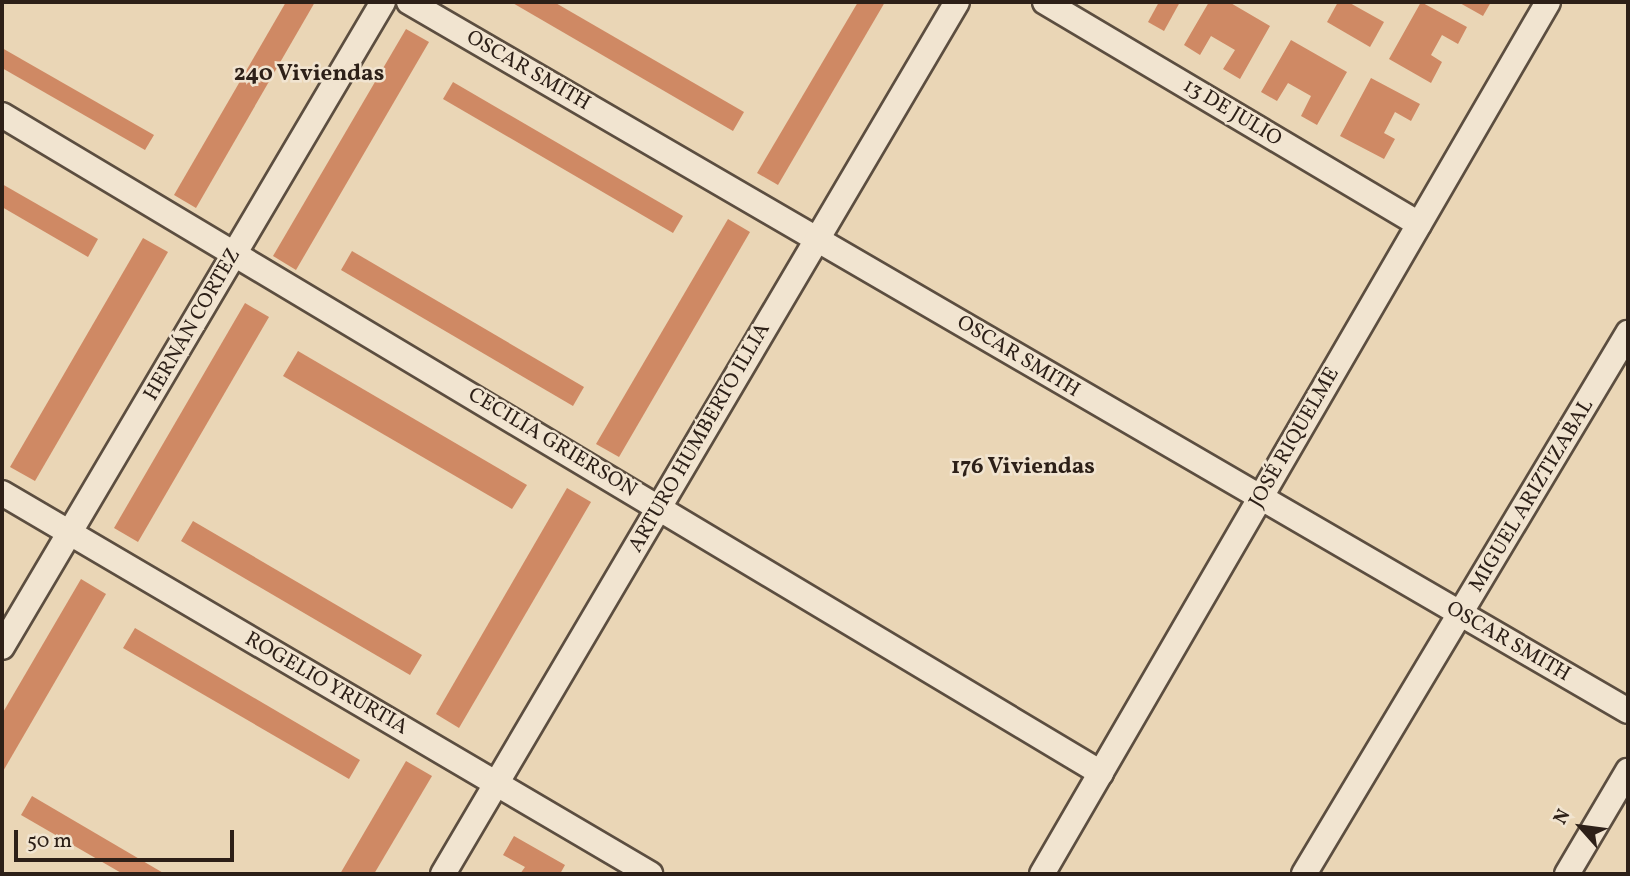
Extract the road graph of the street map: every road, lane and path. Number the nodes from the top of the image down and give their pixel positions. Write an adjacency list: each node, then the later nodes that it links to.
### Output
1 (383, 2): 9 (street, HERNÁN CORTEZ)
2 (409, 2): 8 (street, OSCAR SMITH)
3 (957, 2): 8 (street, ARTURO HUMBERTO ILLIA)
4 (1045, 2): 7 (street, 13 DE JULIO)
5 (1548, 2): 7 (street, JOSÉ RIQUELME)
6 (2, 115): 9 (street, CECILIA GRIERSON)
7 (1419, 224): 12 (street, JOSÉ RIQUELME)
8 (815, 238): 12 (street, OSCAR SMITH); 13 (street, ARTURO HUMBERTO ILLIA)
9 (234, 252): 13 (street, CECILIA GRIERSON); 14 (street, HERNÁN CORTEZ)
10 (1628, 333): 15 (street, MIGUEL ARIZTIZABAL)
11 (2, 492): 14 (street, ROGELIO YRURTIA)
12 (1259, 500): 15 (street, OSCAR SMITH); 19 (street, JOSÉ RIQUELME)
13 (660, 508): 19 (street, CECILIA GRIERSON); 20 (street, ARTURO HUMBERTO ILLIA)
14 (72, 535): 16 (street, HERNÁN CORTEZ); 20 (street, ROGELIO YRURTIA)
15 (1461, 615): 17 (street, OSCAR SMITH); 24 (street, MIGUEL ARIZTIZABAL)
16 (2, 647)
17 (1628, 710)
18 (1628, 771): 25 (street)
19 (1101, 773): 23 (street, JOSÉ RIQUELME)
20 (498, 785): 21 (street, ARTURO HUMBERTO ILLIA); 22 (street, ROGELIO YRURTIA)
21 (443, 874)
22 (650, 874)
23 (1042, 874)
24 (1304, 874)
25 (1567, 874)

